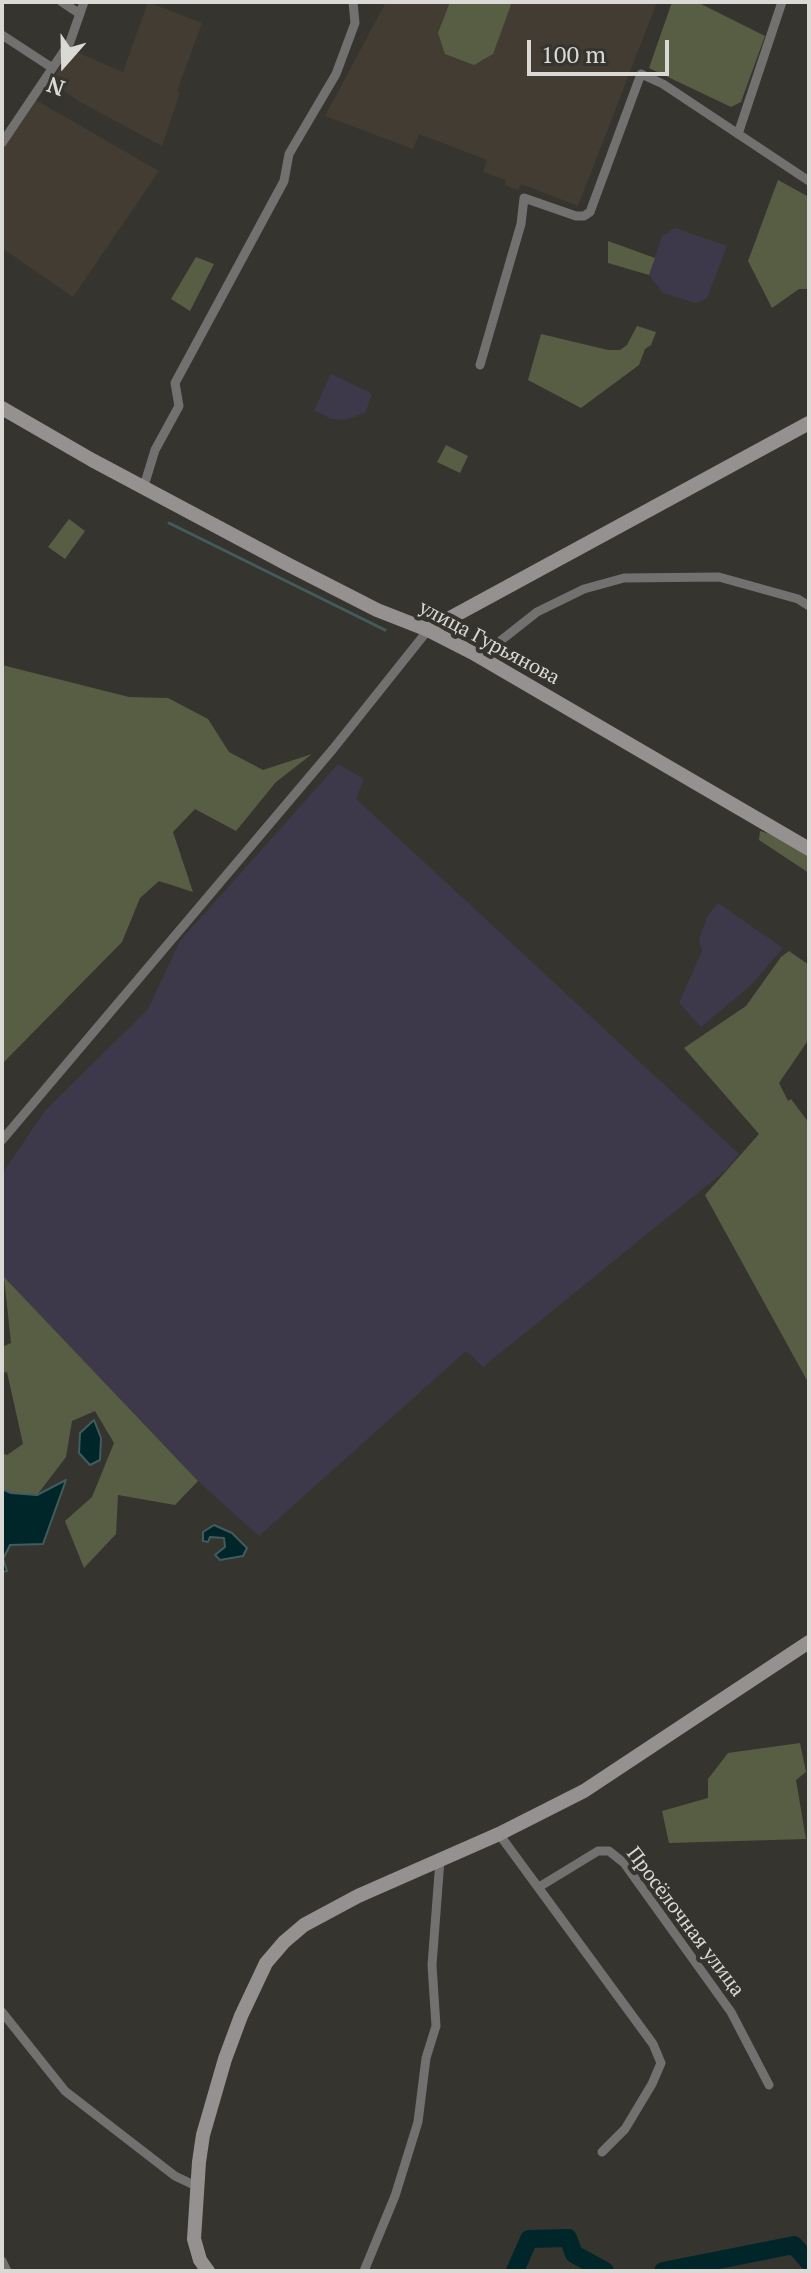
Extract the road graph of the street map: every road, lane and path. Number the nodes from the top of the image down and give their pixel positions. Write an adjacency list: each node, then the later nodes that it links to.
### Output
1 (62, 2): 5 (street)
2 (84, 2): 5 (street)
3 (353, 2): 14 (street)
4 (782, 2): 8 (street)
5 (80, 14): 7 (street)
6 (2, 35): 7 (street)
7 (51, 67): 9 (street)
8 (738, 134): 10 (street); 11 (street)
9 (2, 143)
10 (809, 181)
11 (480, 365)
12 (2, 408): 14 (street, улица Гурьянова)
13 (809, 423): 16 (street)
14 (144, 486): 16 (street, улица Гурьянова)
15 (809, 606): 17 (street)
16 (428, 630): 17 (street, улица Гурьянова); 19 (street)
17 (480, 657): 18 (street, улица Гурьянова)
18 (809, 849)
19 (2, 1140)
20 (809, 1642): 21 (street)
21 (499, 1834): 22 (street); 23 (street)
22 (440, 1860): 27 (street); 31 (street)
23 (539, 1887): 25 (street, Просёлочная улица); 26 (street)
24 (2, 2012): 27 (street)
25 (769, 2085)
26 (602, 2152)
27 (196, 2186): 30 (street)
28 (2, 2261): 29 (street)
29 (7, 2271)
30 (208, 2271)
31 (364, 2271)

